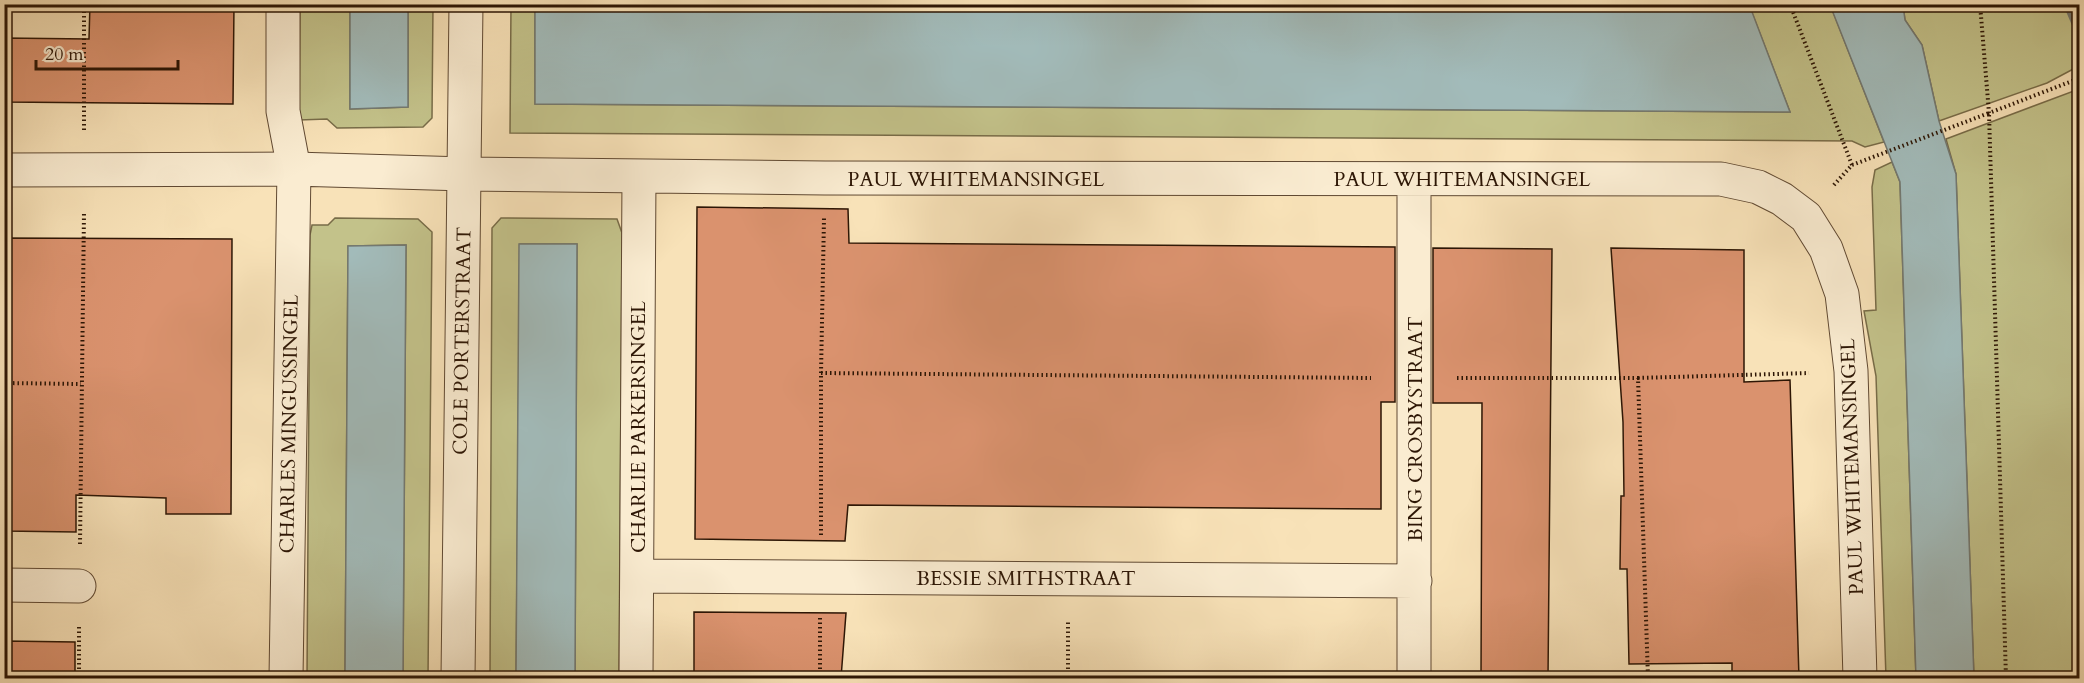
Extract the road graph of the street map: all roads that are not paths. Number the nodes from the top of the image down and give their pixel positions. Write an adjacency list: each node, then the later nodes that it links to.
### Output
1 (284, 4): 3 (street, CHARLES MINGUSSINGEL)
2 (466, 4): 5 (street, COLE PORTERSTRAAT)
3 (294, 169): 4 (street, PAUL WHITEMANSINGEL); 5 (street, PAUL WHITEMANSINGEL); 12 (street, CHARLES MINGUSSINGEL)
4 (4, 170)
5 (465, 174): 6 (street, PAUL WHITEMANSINGEL); 13 (street, COLE PORTERSTRAAT)
6 (639, 176): 7 (street, PAUL WHITEMANSINGEL); 8 (street, CHARLIE PARKERSINGEL)
7 (1414, 180): 9 (street, BING CROSBYSTRAAT); 16 (street, PAUL WHITEMANSINGEL)
8 (637, 576): 9 (street, BESSIE SMITHSTRAAT); 14 (street, CHARLIE PARKERSINGEL)
9 (1415, 581): 15 (street, BING CROSBYSTRAAT)
10 (4, 585): 11 (street)
11 (79, 586)
12 (286, 678)
13 (458, 678)
14 (636, 678)
15 (1414, 678)
16 (1860, 678)

